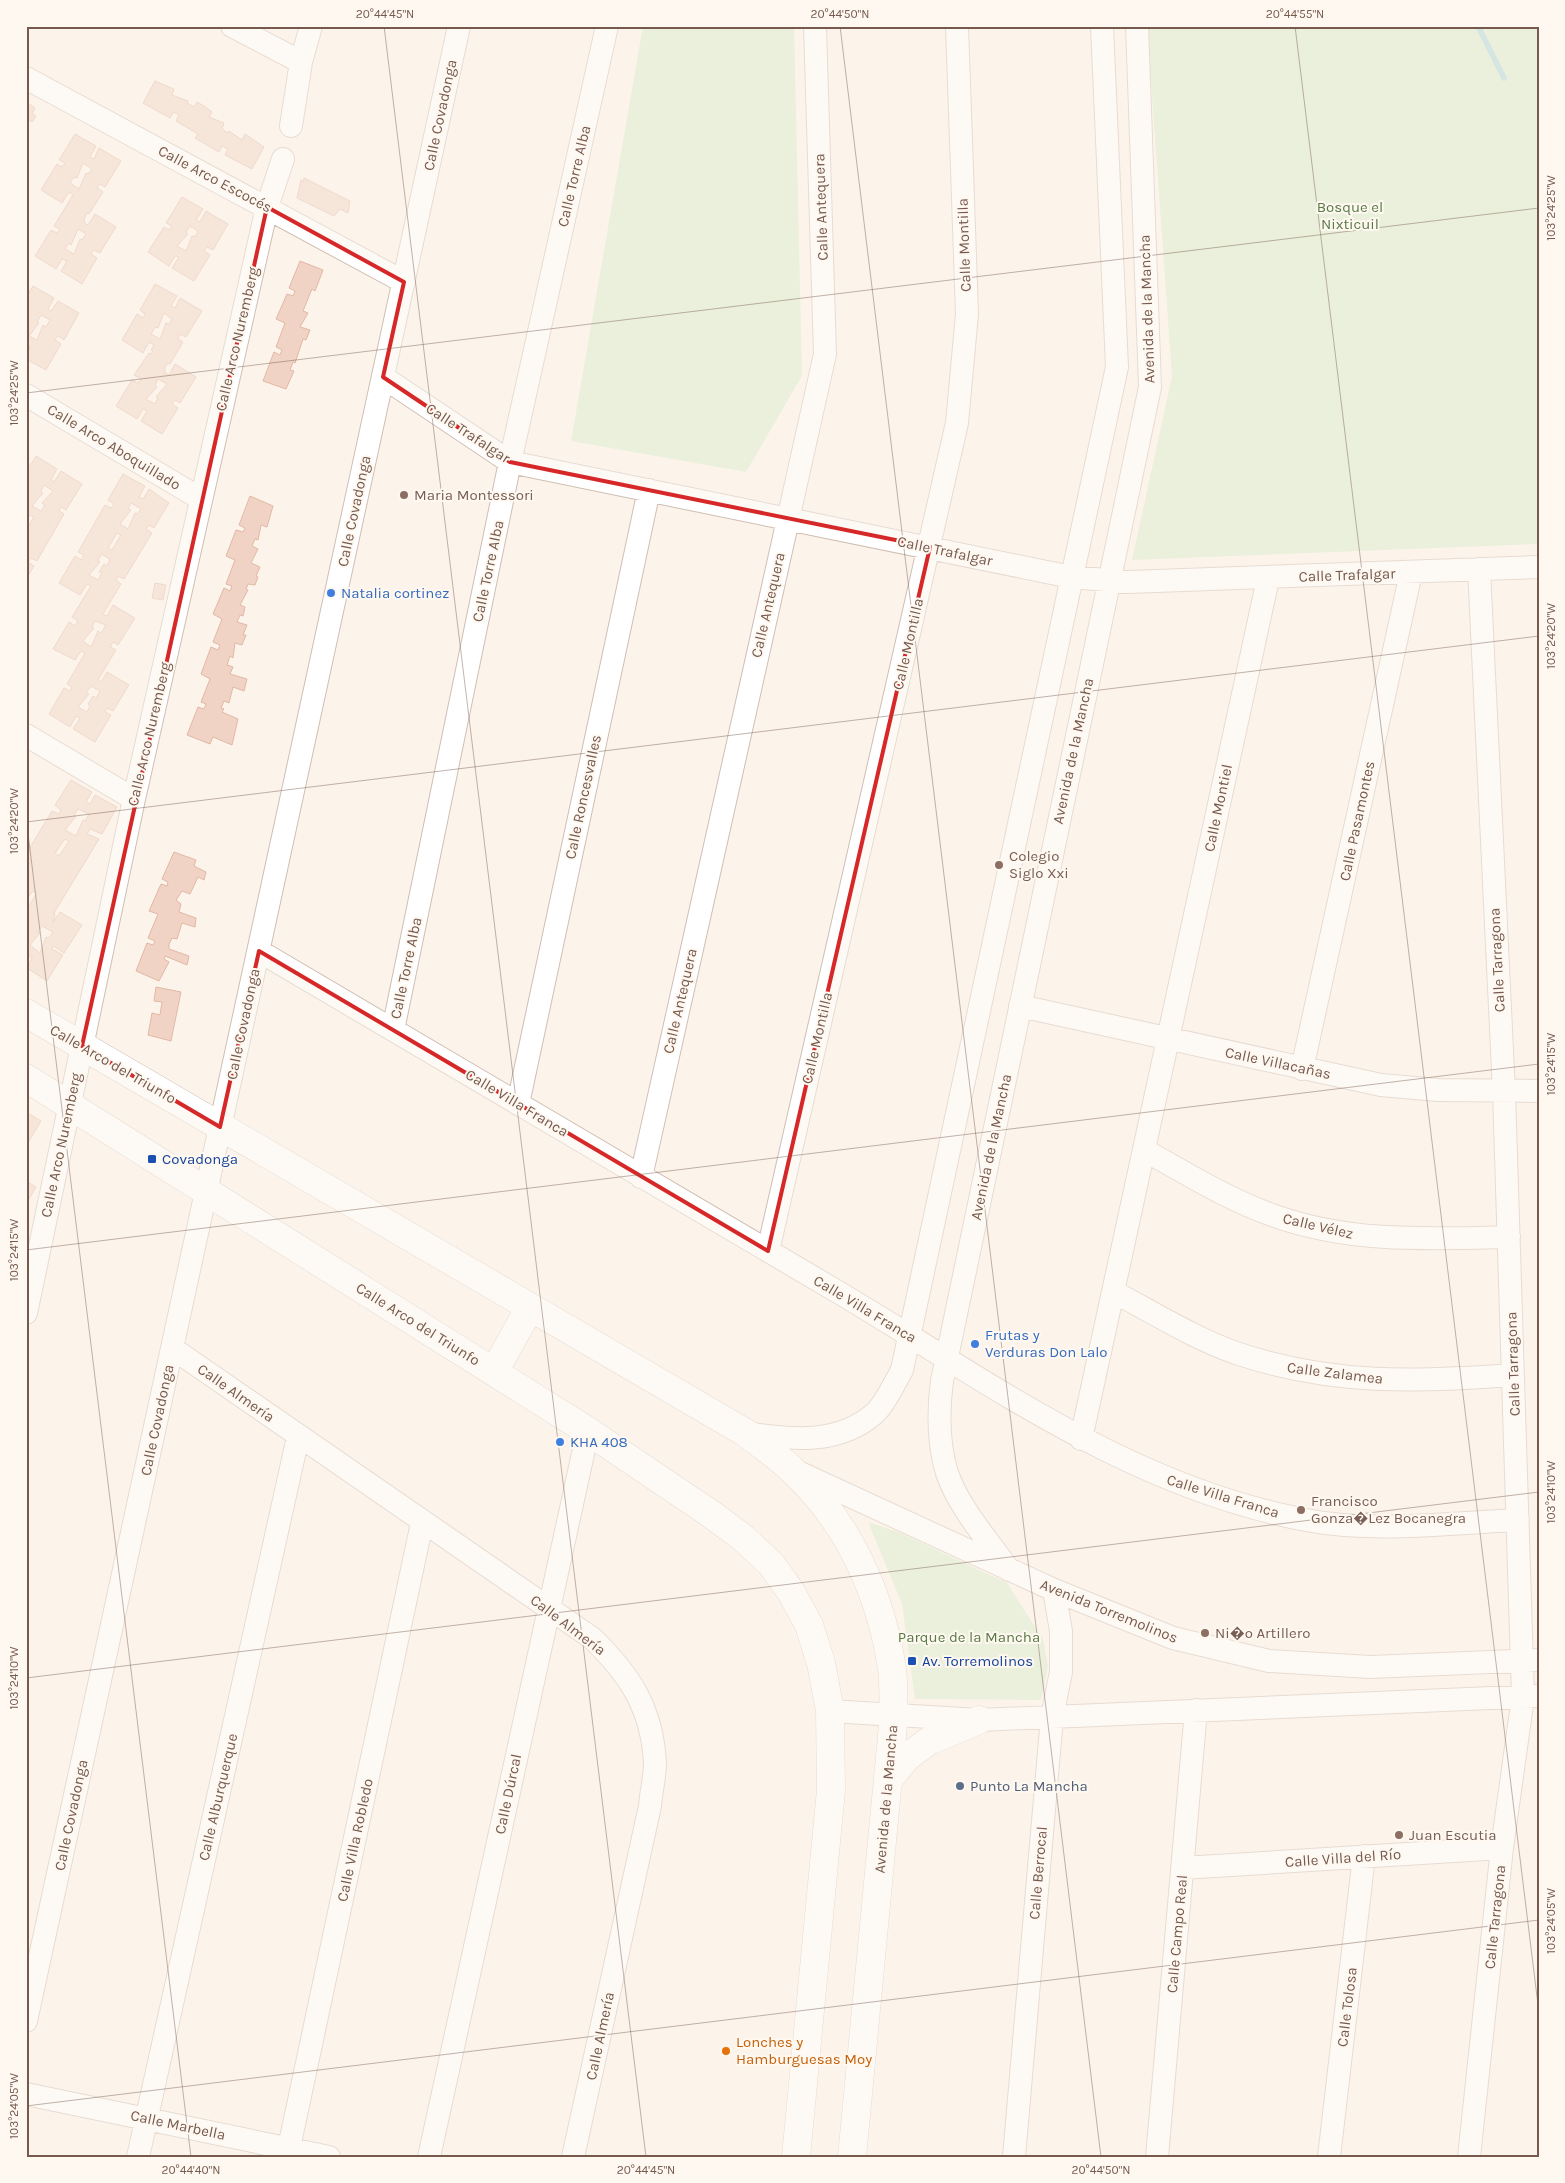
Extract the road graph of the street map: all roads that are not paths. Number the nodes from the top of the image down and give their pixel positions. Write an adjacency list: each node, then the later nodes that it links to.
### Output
1 (232, 26): 9 (street)
2 (311, 26): 9 (street)
3 (459, 26): 14 (street, Calle Covadonga)
4 (607, 26): 17 (street, Calle Torre Alba)
5 (816, 26): 20 (street, Calle Antequera)
6 (956, 26): 21 (street, Calle Montilla)
7 (1102, 26): 25 (street)
8 (1138, 26): 27 (street, Avenida de la Mancha)
9 (302, 62): 11 (street)
10 (26, 78): 13 (street, Calle Arco Escocés)
11 (291, 126)
12 (283, 158): 13 (street, Calle Arco Nuremberg)
13 (267, 207): 14 (street, Calle Arco Escocés); 19 (street, Calle Arco Nuremberg)
14 (404, 282): 15 (street, Calle Covadonga)
15 (383, 378): 17 (street, Calle Trafalgar); 30 (street, Calle Covadonga)
16 (26, 395): 19 (street, Calle Arco Aboquillado)
17 (510, 462): 18 (street, Calle Trafalgar); 33 (street, Calle Torre Alba)
18 (649, 490): 20 (street, Calle Trafalgar); 41 (street, Calle Roncesvalles)
19 (201, 499): 29 (street, Calle Arco Nuremberg)
20 (787, 519): 21 (street, Calle Trafalgar); 44 (street, Calle Antequera)
21 (930, 547): 25 (street, Calle Trafalgar); 47 (street, Calle Montilla)
22 (1539, 567): 23 (street, Calle Trafalgar)
23 (1479, 569): 24 (street, Calle Trafalgar); 39 (street, Calle Tarragona)
24 (1411, 573): 26 (street, Calle Trafalgar); 36 (street, Calle Pasamontes)
25 (1071, 578): 27 (street, Calle Trafalgar); 51 (street)
26 (1268, 579): 27 (street, Calle Trafalgar); 34 (street, Calle Montiel)
27 (1108, 582): 31 (street, Avenida de la Mancha)
28 (26, 735): 29 (street)
29 (134, 799): 35 (street, Calle Arco Nuremberg)
30 (258, 951): 33 (street, Calle Villa Franca); 42 (street, Calle Covadonga)
31 (1020, 1006): 34 (street, Calle Villacañas); 53 (street, Avenida de la Mancha)
32 (26, 1013): 35 (street, Calle Arco del Triunfo)
33 (393, 1030): 41 (street, Calle Villa Franca)
34 (1168, 1038): 36 (street, Calle Villacañas); 43 (street, Calle Montiel)
35 (82, 1046): 40 (street, Calle Arco Nuremberg); 42 (street, Calle Arco del Triunfo)
36 (1302, 1069): 39 (street, Calle Villacañas)
37 (26, 1078): 40 (street, Calle Arco del Triunfo)
38 (1539, 1090): 39 (street, Calle Villacañas)
39 (1504, 1092): 46 (street, Calle Tarragona)
40 (70, 1104): 45 (street, Calle Arco del Triunfo); 50 (street, Calle Arco Nuremberg)
41 (518, 1104): 44 (street, Calle Villa Franca)
42 (220, 1127): 45 (street, Calle Covadonga); 49 (street, Calle Arco del Triunfo)
43 (1144, 1150): 46 (street, Calle Vélez); 48 (street, Calle Montiel)
44 (641, 1177): 47 (street, Calle Villa Franca)
45 (206, 1190): 52 (street, Calle Covadonga); 54 (street, Calle Arco del Triunfo)
46 (1509, 1237): 55 (street, Calle Tarragona)
47 (768, 1251): 51 (street, Calle Villa Franca)
48 (1114, 1292): 55 (street, Calle Zalamea); 59 (street, Calle Montiel)
49 (530, 1307): 54 (street); 57 (street, Calle Arco del Triunfo)
50 (26, 1313)
51 (910, 1335): 53 (street, Calle Villa Franca); 57 (street)
52 (172, 1348): 58 (street, Calle Almería); 77 (street, Calle Covadonga)
53 (947, 1358): 59 (street, Calle Villa Franca); 63 (street, Avenida de la Mancha)
54 (494, 1372): 56 (street, Calle Arco del Triunfo)
55 (1513, 1375): 61 (street, Calle Tarragona)
56 (588, 1431): 65 (street, Calle Dúrcal); 68 (street, Calle Arco del Triunfo)
57 (746, 1433): 60 (street, Calle Arco del Triunfo)
58 (298, 1437): 62 (street, Calle Almería); 79 (street, Calle Alburquerque)
59 (1082, 1439): 61 (street, Calle Villa Franca)
60 (792, 1469): 63 (street, Avenida Torremolinos); 70 (street, Avenida de la Mancha)
61 (1518, 1520): 66 (street, Calle Tarragona)
62 (422, 1523): 65 (street, Calle Almería); 80 (street, Calle Villa Robledo)
63 (1009, 1570): 64 (street, Avenida Torremolinos)
64 (1054, 1590): 66 (street, Avenida Torremolinos); 71 (street, Calle Berrocal)
65 (549, 1609): 83 (street, Calle Dúrcal); 84 (street, Calle Almería)
66 (1531, 1661): 67 (street, Calle Tarragona)
67 (1531, 1697): 69 (street); 74 (street, Calle Tarragona)
68 (830, 1710): 70 (street); 85 (street)
69 (1196, 1710): 71 (street); 76 (street, Calle Campo Real)
70 (894, 1715): 72 (street); 73 (street, Avenida de la Mancha)
71 (1052, 1717): 72 (street); 87 (street, Calle Berrocal)
72 (979, 1720): 73 (street)
73 (888, 1780): 86 (street, Avenida de la Mancha)
74 (1502, 1848): 75 (street, Calle Villa del Río); 90 (street, Calle Tarragona)
75 (1364, 1856): 76 (street, Calle Villa del Río); 89 (street, Calle Tolosa)
76 (1183, 1868): 88 (street, Calle Campo Real)
77 (26, 2021)
78 (26, 2094): 79 (street, Calle Marbella)
79 (145, 2119): 80 (street, Calle Marbella); 81 (street, Calle Alburquerque)
80 (288, 2153): 82 (street, Calle Marbella)
81 (138, 2157)
82 (329, 2157)
83 (429, 2157)
84 (573, 2157)
85 (796, 2157)
86 (852, 2157)
87 (1014, 2157)
88 (1157, 2157)
89 (1329, 2157)
90 (1469, 2157)

